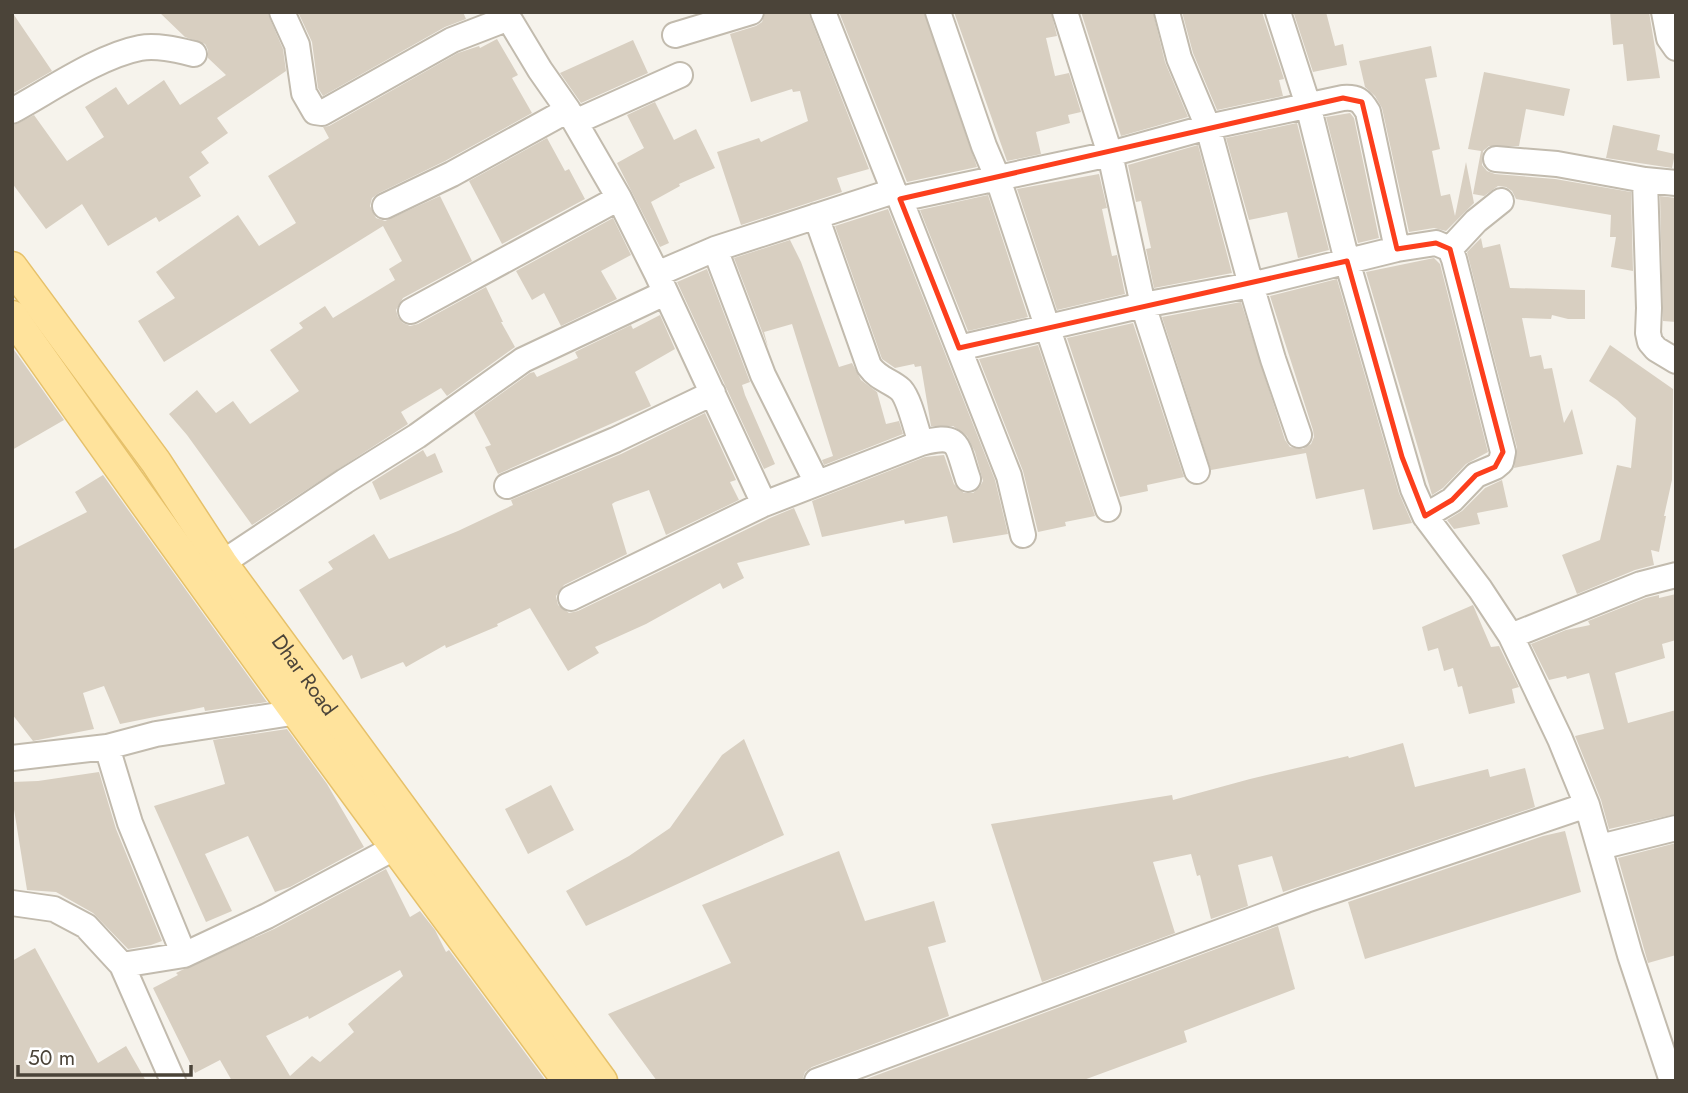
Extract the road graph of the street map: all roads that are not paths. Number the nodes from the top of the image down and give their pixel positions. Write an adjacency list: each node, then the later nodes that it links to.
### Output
1 (282, 12): 9 (street)
2 (751, 12): 10 (street)
3 (823, 12): 23 (street)
4 (938, 12): 20 (street)
5 (1065, 12): 18 (street)
6 (1167, 12): 17 (street)
7 (1278, 12): 14 (street)
8 (1664, 12): 11 (street)
9 (507, 15): 16 (street)
10 (675, 35)
11 (1676, 48)
12 (194, 54): 15 (street)
13 (680, 75): 16 (street)
14 (1308, 105): 17 (street); 29 (street); 31 (street)
15 (12, 111)
16 (572, 116): 24 (street); 26 (street)
17 (1208, 127): 18 (street); 34 (street)
18 (1110, 154): 20 (street); 35 (street)
19 (1496, 159): 21 (street)
20 (998, 179): 23 (street); 38 (street)
21 (1644, 180): 22 (street); 40 (street)
22 (1676, 183)
23 (897, 195): 27 (street); 39 (street)
24 (619, 198): 33 (street); 36 (street)
25 (1502, 201): 30 (street)
26 (385, 206)
27 (816, 216): 28 (street); 43 (street)
28 (715, 249): 33 (street); 46 (street)
29 (1397, 249): 30 (street); 31 (street)
30 (1450, 249): 50 (street)
31 (1346, 261): 34 (street); 50 (street)
32 (12, 267): 52 (main road, Dhar Road)
33 (661, 283): 41 (street); 52 (street)
34 (1251, 285): 35 (street); 42 (street)
35 (1143, 305): 38 (street); 44 (street)
36 (411, 311)
37 (12, 316): 56 (main road, Dhar Road)
38 (1046, 328): 39 (street); 49 (street)
39 (959, 348): 51 (street)
40 (1676, 361)
41 (713, 393): 47 (street); 48 (street)
42 (1299, 435)
43 (920, 443): 45 (street); 46 (street)
44 (1197, 471)
45 (968, 479)
46 (817, 483): 48 (street)
47 (507, 486)
48 (765, 504): 54 (street)
49 (1108, 509)
50 (1425, 516): 55 (street)
51 (1023, 535)
52 (222, 563): 61 (main road, Dhar Road)
53 (1676, 575): 55 (street)
54 (570, 598)
55 (1511, 636): 59 (street)
56 (298, 712): 57 (street); 63 (main road, Dhar Road)
57 (107, 747): 58 (street); 65 (street)
58 (12, 758)
59 (1587, 805): 62 (street); 71 (street)
60 (1676, 828): 62 (street)
61 (420, 834): 63 (street); 70 (main road, Dhar Road)
62 (1600, 847): 67 (street)
63 (394, 848): 65 (street); 69 (main road, Dhar Road)
64 (12, 903): 66 (street)
65 (184, 955): 66 (street)
66 (122, 965): 68 (street)
67 (1671, 1064)
68 (173, 1081)
69 (568, 1081)
70 (602, 1081)
71 (817, 1081)

